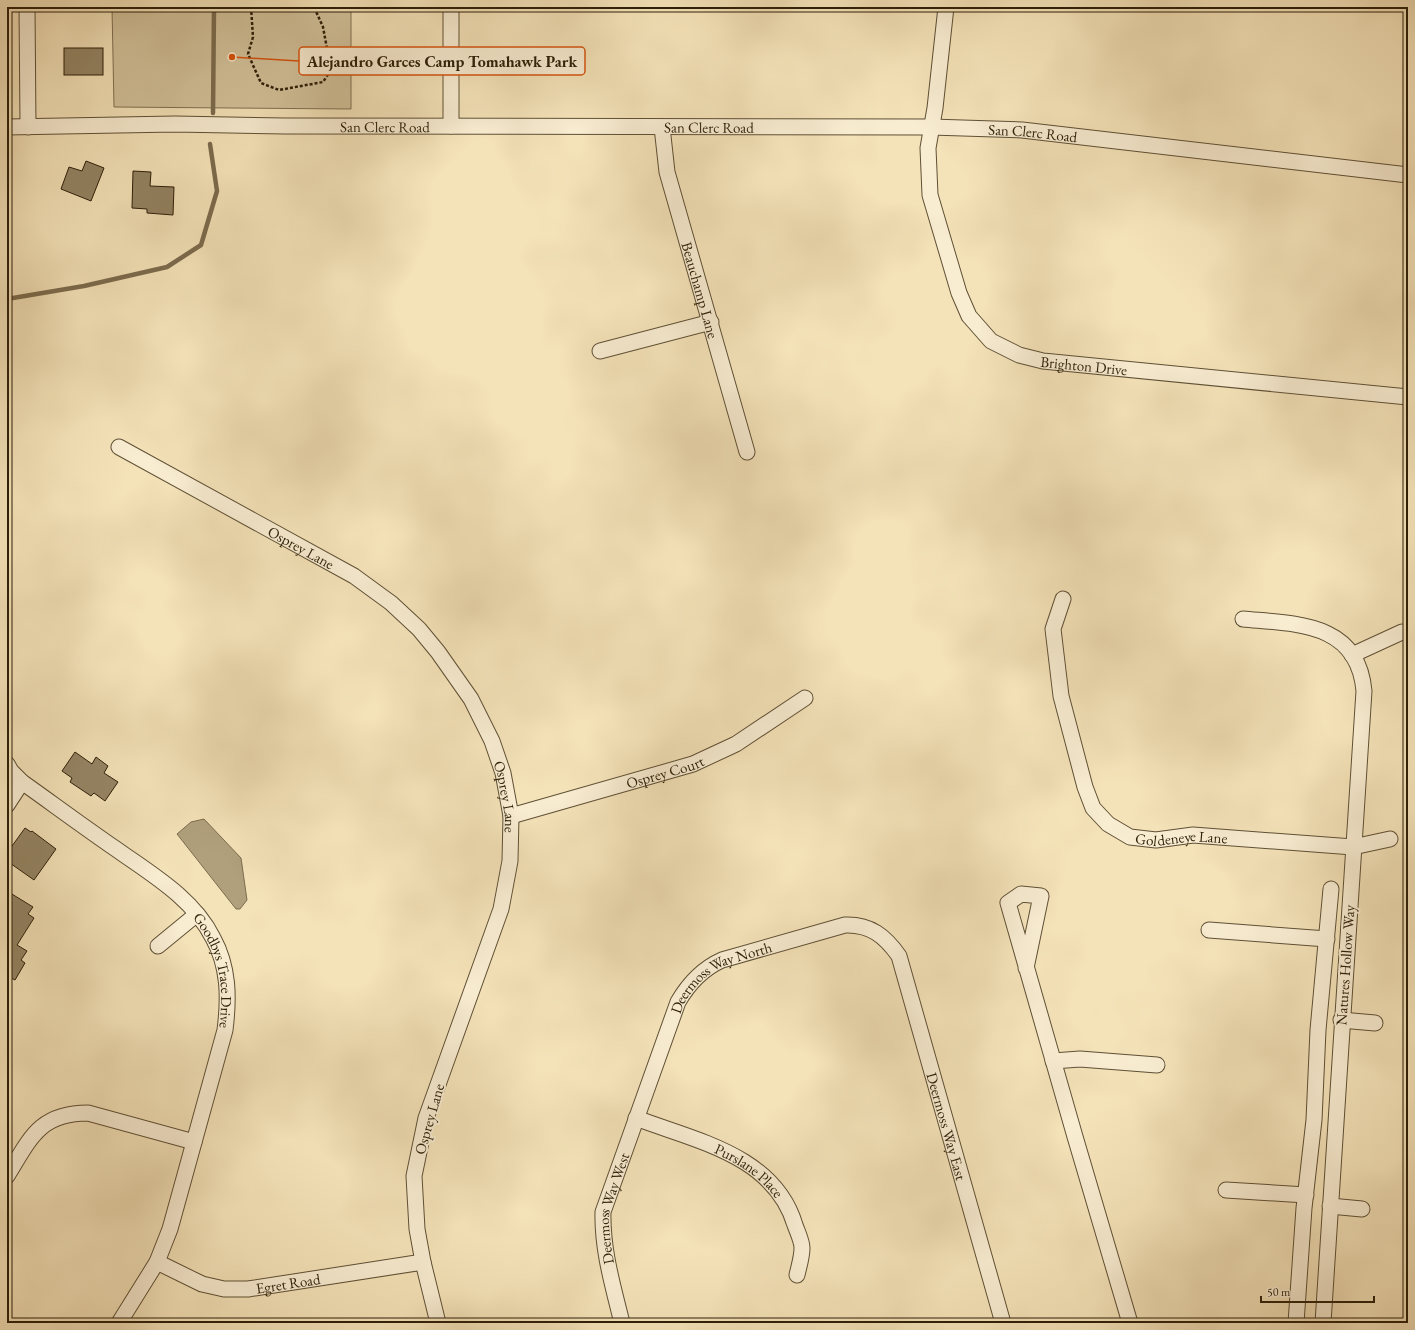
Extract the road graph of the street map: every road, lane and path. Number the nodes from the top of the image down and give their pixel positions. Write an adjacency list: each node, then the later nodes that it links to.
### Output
1 (27, 7): 8 (street)
2 (252, 7): 3 (path)
3 (314, 7)
4 (451, 7): 6 (street)
5 (946, 7): 10 (street, Brighton Drive)
6 (452, 126): 8 (street, San Clerc Road); 9 (street, San Clerc Road)
7 (7, 127): 8 (street, San Clerc Road)
8 (28, 127)
9 (662, 127): 10 (street, San Clerc Road); 12 (street, Beauchamp Lane)
10 (932, 127): 11 (street, San Clerc Road); 14 (street, Brighton Drive)
11 (1408, 175)
12 (711, 322): 13 (street); 16 (street, Beauchamp Lane)
13 (600, 352)
14 (1408, 397)
15 (119, 447): 25 (street, Osprey Lane)
16 (747, 452)
17 (1063, 599): 27 (street, Goldeneye Lane)
18 (1243, 619): 20 (street, Natures Hollow Way)
19 (1402, 632): 20 (street)
20 (1352, 655): 27 (street, Natures Hollow Way)
21 (805, 698): 25 (street, Osprey Court)
22 (7, 764): 23 (street, Goodbys Trace Drive)
23 (22, 782): 24 (street); 29 (street, Goodbys Trace Drive)
24 (7, 805)
25 (512, 816): 47 (street, Osprey Lane)
26 (1390, 839): 27 (street, Goldeneye Lane)
27 (1353, 847): 35 (street, Natures Hollow Way)
28 (1331, 889): 32 (street)
29 (198, 914): 33 (street); 40 (street, Goodbys Trace Drive)
30 (1209, 930): 32 (street)
31 (880, 934): 39 (street, Deermoss Way North); 52 (street, Deermoss Way East)
32 (1327, 939): 43 (street)
33 (158, 946)
34 (1026, 968): 34 (street); 37 (street)
35 (1341, 1020): 36 (street); 44 (street, Natures Hollow Way)
36 (1375, 1023)
37 (1053, 1061): 38 (street); 53 (street)
38 (1157, 1065)
39 (636, 1118): 48 (street, Purslane Place); 51 (street, Deermoss Way West)
40 (194, 1142): 41 (street); 46 (street, Goodbys Trace Drive)
41 (7, 1176)
42 (1226, 1190): 43 (street)
43 (1306, 1195): 54 (street)
44 (1330, 1206): 45 (street); 55 (street, Natures Hollow Way)
45 (1362, 1209)
46 (157, 1262): 47 (street, Egret Road); 49 (street, Goodbys Trace Drive)
47 (423, 1262): 50 (street, Osprey Lane)
48 (797, 1275)
49 (119, 1323)
50 (438, 1323)
51 (622, 1323)
52 (1003, 1323)
53 (1130, 1323)
54 (1296, 1323)
55 (1323, 1323)

